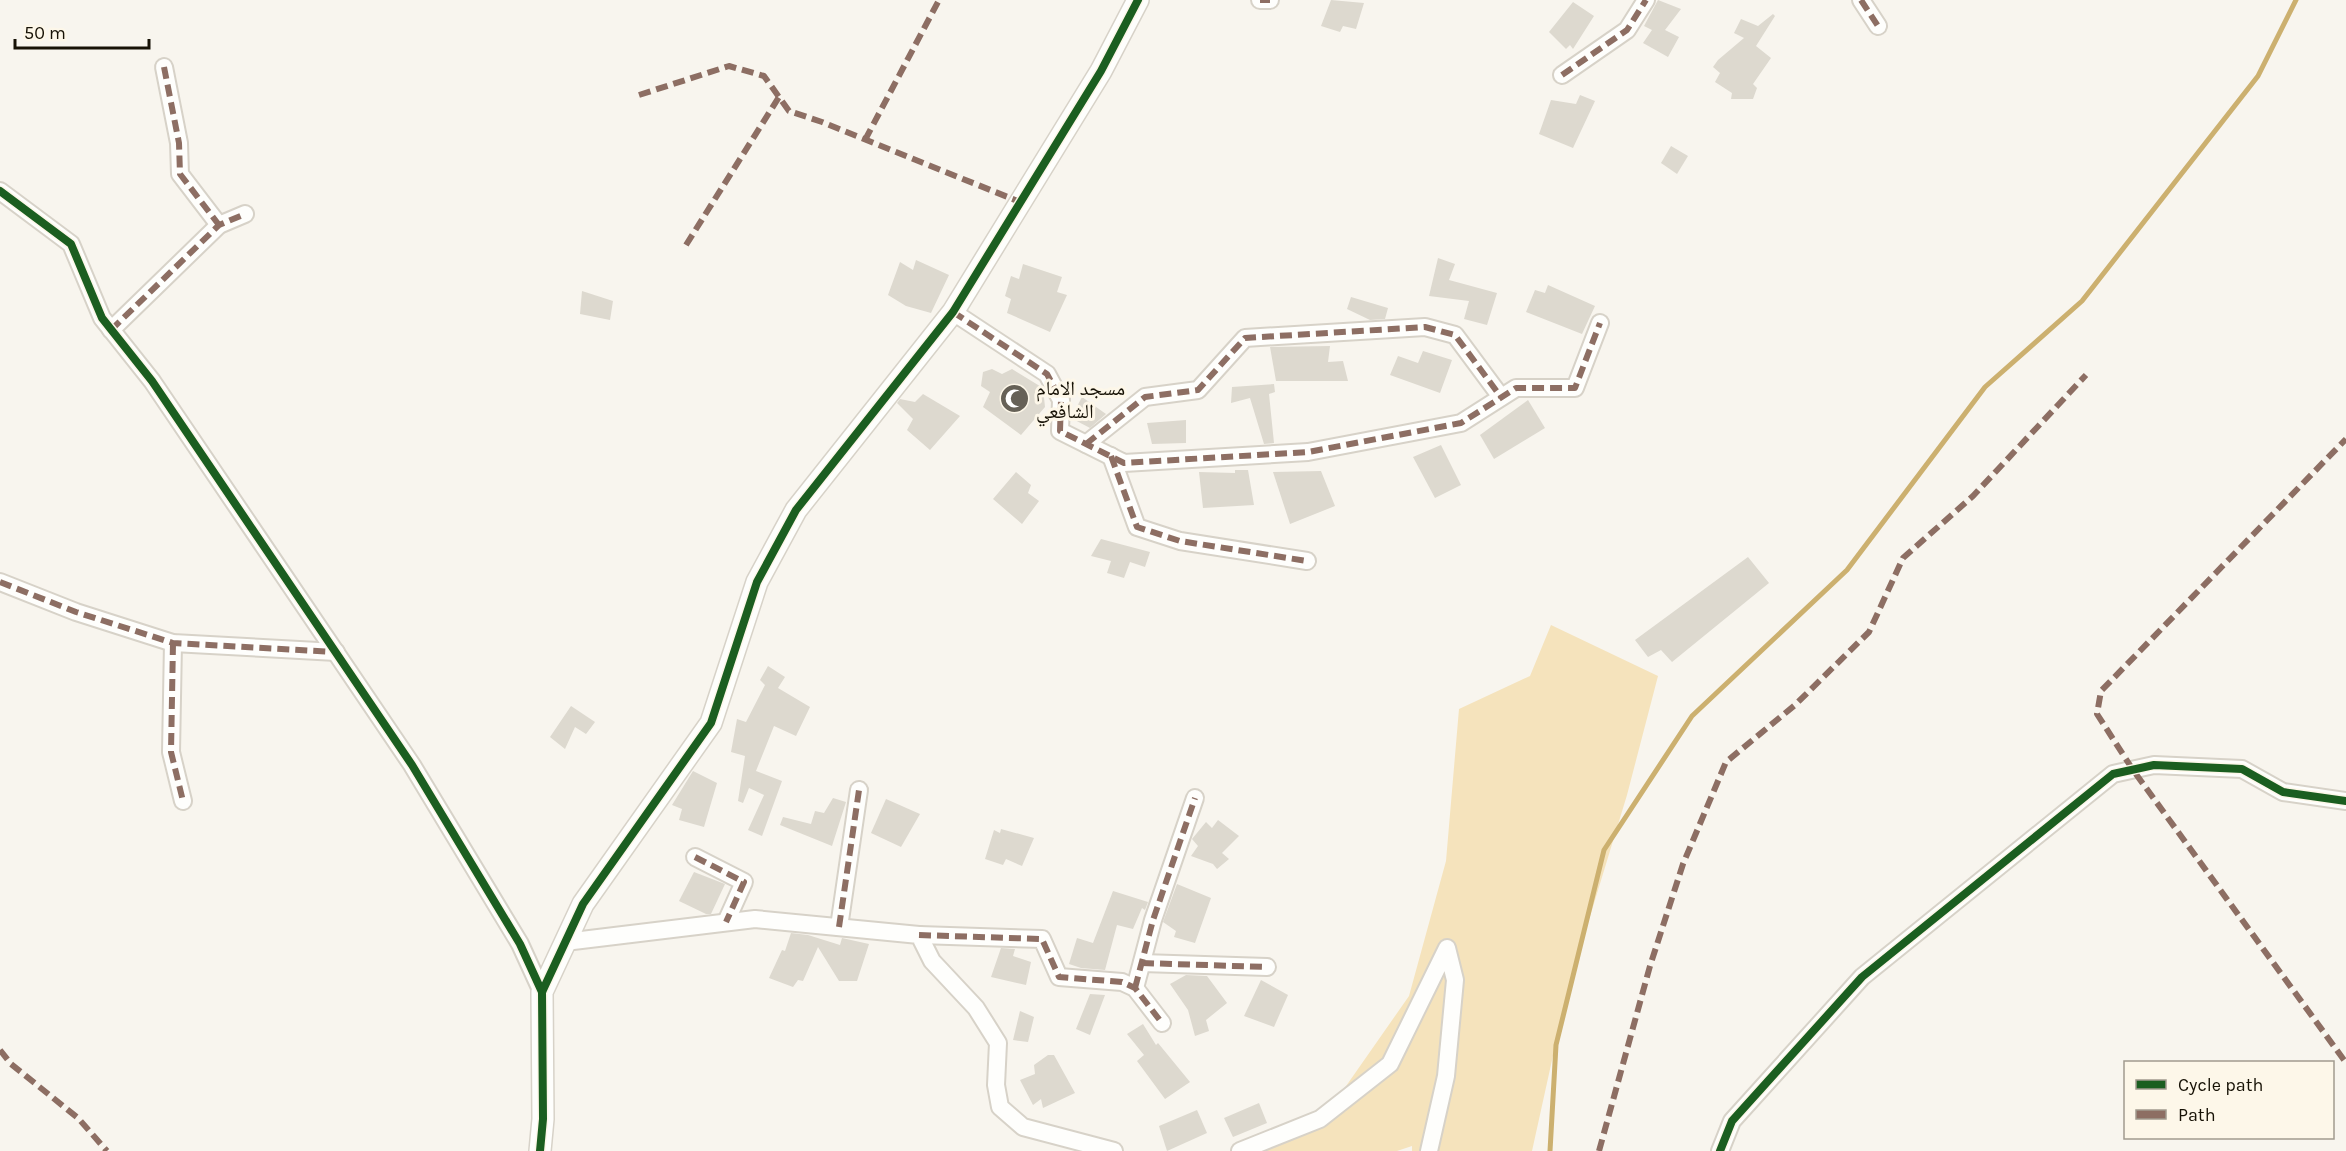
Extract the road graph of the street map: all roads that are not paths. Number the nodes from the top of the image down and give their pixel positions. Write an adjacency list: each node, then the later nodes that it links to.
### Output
1 (1138, 0): 12 (street)
2 (1260, 0): 3 (street)
3 (1270, 0)
4 (1646, 0): 8 (street)
5 (1861, 0): 6 (street)
6 (1878, 26)
7 (164, 67): 11 (street)
8 (1562, 75)
9 (0, 190): 14 (street)
10 (245, 214): 11 (street)
11 (219, 225): 14 (street)
12 (953, 312): 16 (street); 30 (street)
13 (1600, 323): 15 (street)
14 (111, 330): 21 (street)
15 (1501, 397): 16 (street); 17 (street)
16 (1086, 444): 17 (street)
17 (1110, 456): 18 (street)
18 (1307, 561)
19 (0, 582): 20 (street)
20 (172, 643): 21 (street); 24 (street)
21 (336, 652): 34 (street)
22 (859, 790): 28 (street)
23 (1195, 798): 31 (street)
24 (183, 801)
25 (2346, 801): 40 (street)
26 (695, 856): 27 (street)
27 (726, 922): 28 (street); 30 (street)
28 (839, 927): 29 (street)
29 (920, 935): 33 (street); 37 (street)
30 (566, 942): 34 (street)
31 (1142, 963): 32 (street); 33 (street)
32 (1267, 967)
33 (1135, 988): 35 (street)
34 (542, 992): 36 (street)
35 (1162, 1023)
36 (540, 1151)
37 (1114, 1151)
38 (1240, 1151): 39 (street)
39 (1429, 1151)
40 (1720, 1151)

